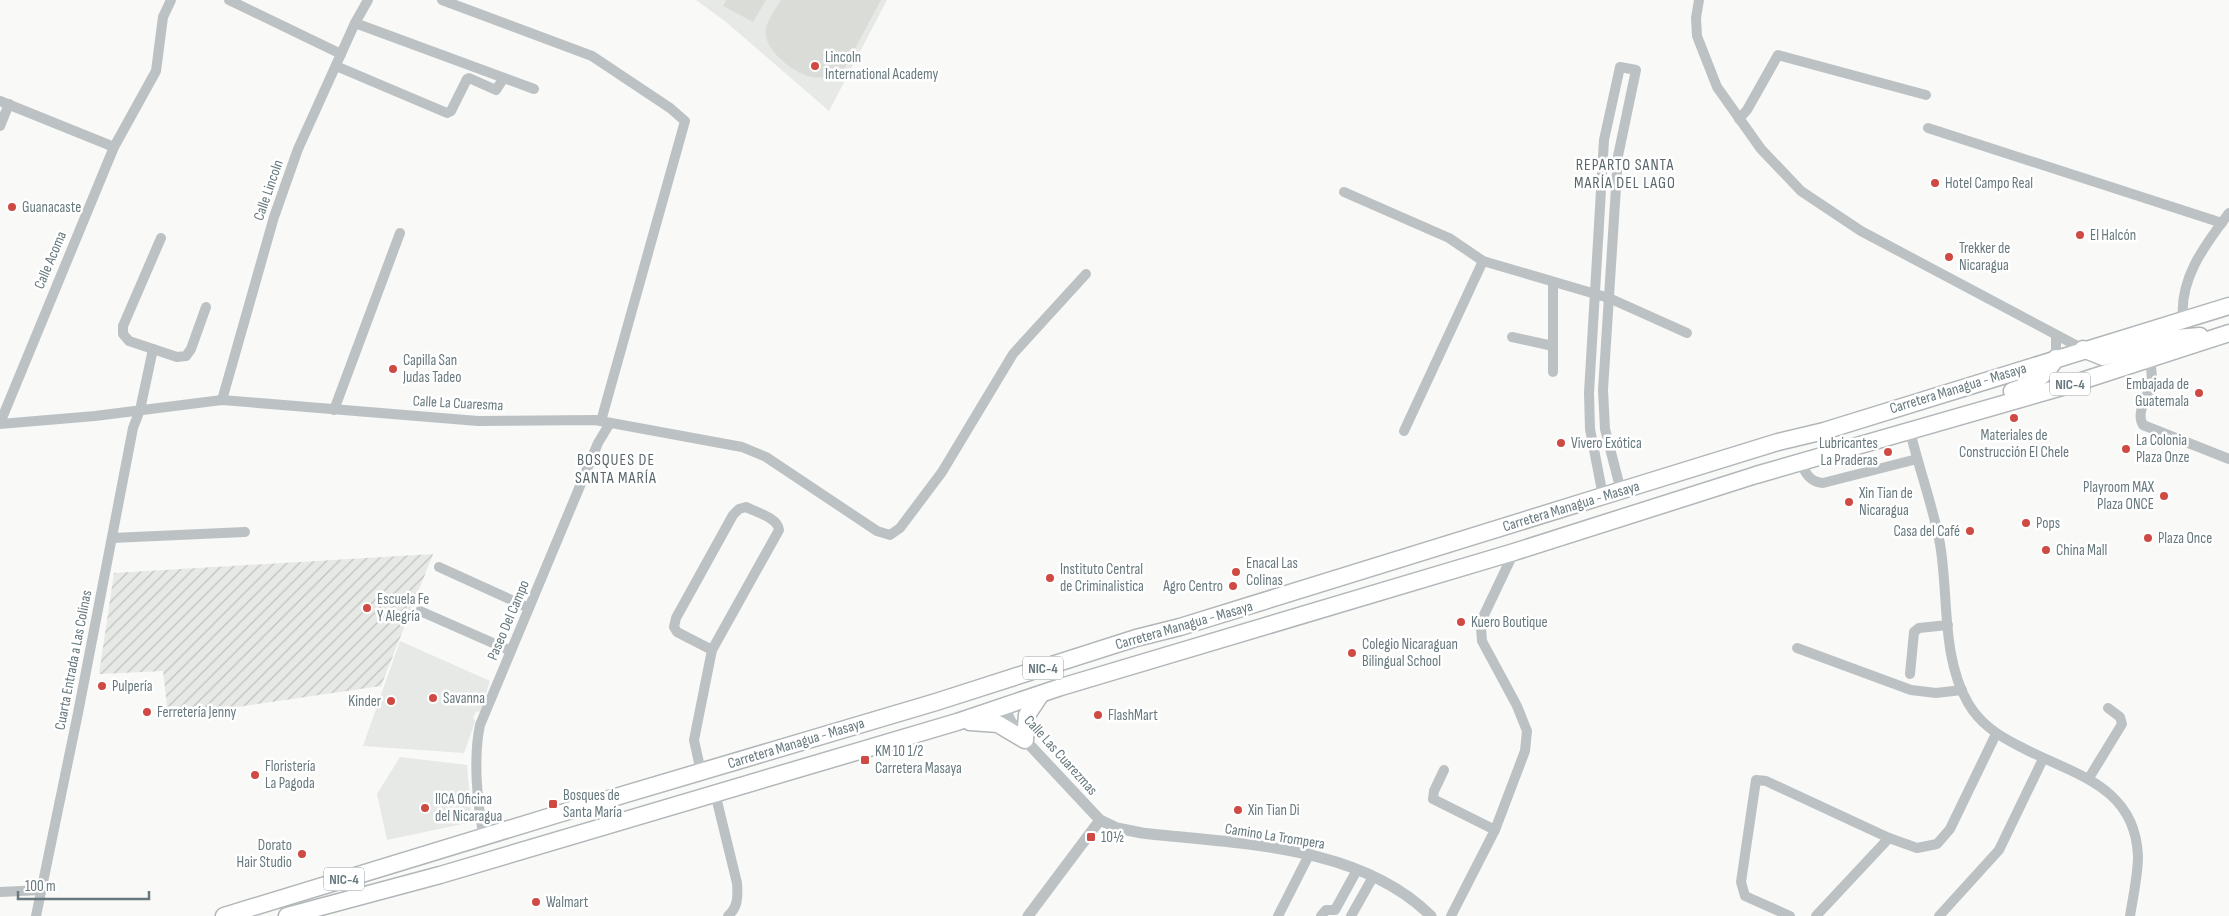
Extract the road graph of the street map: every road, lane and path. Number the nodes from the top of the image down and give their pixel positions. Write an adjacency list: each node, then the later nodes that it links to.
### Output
1 (171, 0): 16 (street, Calle Acoma)
2 (229, 0): 7 (street)
3 (368, 0): 6 (street, Calle Lincoln)
4 (442, 0): 43 (street, Paseo Del Campo)
5 (1699, 0): 13 (street)
6 (355, 23): 7 (street, Calle Lincoln); 9 (street)
7 (341, 54): 8 (street, Calle Lincoln)
8 (336, 66): 9 (street); 40 (street, Calle Lincoln)
9 (503, 79): 10 (street)
10 (534, 89)
11 (1926, 95): 13 (street)
12 (5, 103): 14 (street); 16 (street)
13 (1739, 119): 31 (street)
14 (0, 126)
15 (1928, 128): 19 (street)
16 (114, 147): 44 (street, Calle Acoma)
17 (1344, 192): 22 (street)
18 (2229, 213): 19 (street)
19 (2222, 223): 29 (street)
20 (400, 233): 42 (street)
21 (161, 238): 35 (street)
22 (1483, 261): 24 (street); 46 (street)
23 (1086, 274): 43 (street, Calle La Cuaresma)
24 (1553, 282): 25 (street); 34 (street)
25 (1594, 293): 26 (street); 26 (street); 53 (street)
26 (1609, 298): 30 (street); 52 (street)
27 (2229, 306): 29 (highway, Carretera Managua - Masaya / NIC-4)
28 (206, 307): 35 (street)
29 (2183, 320): 36 (highway, Carretera Managua - Masaya / NIC-4)
30 (1687, 333)
31 (2056, 334): 36 (street); 37 (street)
32 (2224, 334): 36 (highway); 38 (highway, Carretera Managua - Masaya / NIC-4)
33 (1512, 337): 34 (street)
34 (1553, 346): 39 (street)
35 (153, 349): 41 (street, Cuarta Entrada a Las Colinas)
36 (2083, 349): 37 (highway, Carretera Managua - Masaya / NIC-4)
37 (2056, 358): 45 (highway); 47 (highway, Carretera Managua - Masaya / NIC-4)
38 (2149, 359): 45 (highway, Carretera Managua - Masaya / NIC-4); 50 (street)
39 (1553, 372)
40 (222, 400): 41 (street, Calle La Cuaresma); 42 (street, Calle La Cuaresma)
41 (140, 410): 44 (street, Calle La Cuaresma); 55 (street, Cuarta Entrada a Las Colinas)
42 (334, 410): 43 (street, Calle La Cuaresma)
43 (606, 422): 58 (street, Paseo Del Campo)
44 (0, 423)
45 (1913, 430): 49 (street); 51 (highway, Carretera Managua - Masaya / NIC-4)
46 (1404, 431)
47 (1824, 431): 48 (highway, Carretera Managua - Masaya / NIC-4); 51 (highway)
48 (1778, 442): 51 (highway); 52 (highway, Carretera Managua - Masaya / NIC-4)
49 (1917, 459): 51 (street); 60 (street)
50 (2229, 459)
51 (1800, 462): 56 (highway, Carretera Managua - Masaya / NIC-4)
52 (1621, 491): 53 (highway, Carretera Managua - Masaya / NIC-4)
53 (1603, 496): 61 (highway, Carretera Managua - Masaya / NIC-4)
54 (244, 532): 55 (street)
55 (112, 538): 91 (street, Cuarta Entrada a Las Colinas)
56 (1514, 552): 67 (highway, Carretera Managua - Masaya / NIC-4); 80 (street)
57 (440, 567): 58 (street)
58 (529, 608): 64 (street, Paseo Del Campo)
59 (420, 611): 64 (street)
60 (1948, 624): 65 (street); 66 (street)
61 (1136, 638): 68 (highway, Carretera Managua - Masaya / NIC-4); 69 (highway)
62 (1797, 648): 66 (street)
63 (712, 650): 63 (street); 76 (street)
64 (511, 652): 81 (street, Paseo Del Campo)
65 (1910, 674)
66 (1962, 690): 72 (street)
67 (1041, 694): 69 (highway, Carretera Managua - Masaya / NIC-4); 73 (highway)
68 (936, 702): 69 (highway); 76 (highway, Carretera Managua - Masaya / NIC-4)
69 (1004, 707): 71 (highway, Carretera Managua - Masaya / NIC-4); 73 (street, Calle Las Cuarezmas)
70 (2108, 708): 77 (street)
71 (957, 722): 73 (highway); 78 (highway, Carretera Managua - Masaya / NIC-4)
72 (1996, 734): 74 (street); 82 (street)
73 (1025, 740): 79 (street, Calle Las Cuarezmas)
74 (2042, 759): 77 (street); 106 (street)
75 (1444, 770): 80 (street)
76 (701, 772): 81 (highway, Carretera Managua - Masaya / NIC-4)
77 (2089, 778): 107 (street)
78 (714, 793): 86 (highway, Carretera Managua - Masaya / NIC-4); 97 (street)
79 (1100, 820): 85 (street, Camino La Trompera); 98 (street)
80 (1495, 830): 103 (street)
81 (484, 837): 83 (highway, Carretera Managua - Masaya / NIC-4)
82 (1889, 838): 104 (street); 105 (street)
83 (465, 843): 84 (highway, Carretera Managua - Masaya / NIC-4); 86 (highway)
84 (435, 851): 88 (highway); 90 (highway, Carretera Managua - Masaya / NIC-4)
85 (1310, 853): 87 (street, Camino La Trompera); 99 (street)
86 (475, 863): 88 (highway, Carretera Managua - Masaya / NIC-4)
87 (1357, 870): 89 (street, Camino La Trompera); 100 (street)
88 (440, 875): 96 (highway, Carretera Managua - Masaya / NIC-4)
89 (1373, 877): 101 (street); 102 (street, Camino La Trompera)
90 (315, 888): 94 (highway, Carretera Managua - Masaya / NIC-4); 95 (highway)
91 (41, 890): 92 (street); 93 (street, Cuarta Entrada a Las Colinas)
92 (0, 892)
93 (36, 916)
94 (224, 916)
95 (265, 916)
96 (287, 916)
97 (728, 916)
98 (1028, 916)
99 (1278, 916)
100 (1321, 916)
101 (1351, 916)
102 (1431, 916)
103 (1451, 916)
104 (1790, 916)
105 (1816, 916)
106 (1939, 916)
107 (2130, 916)

